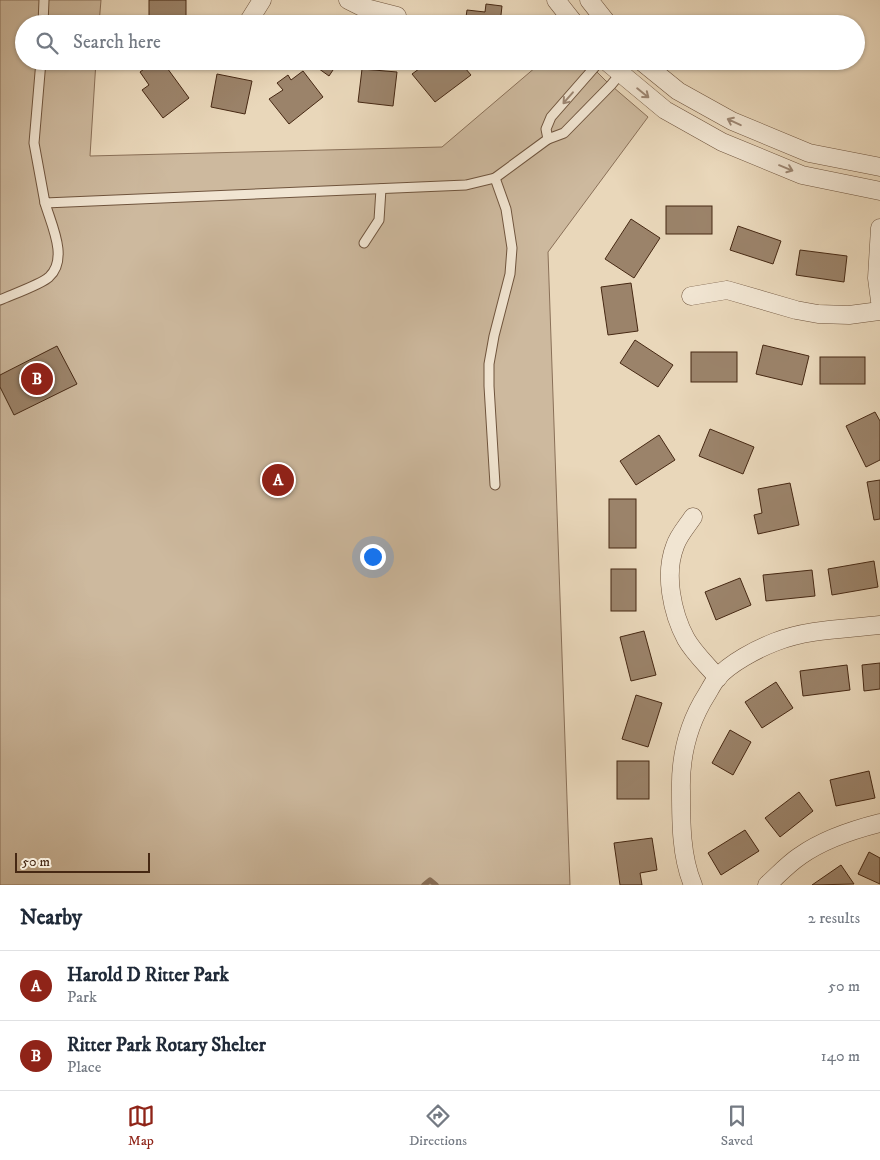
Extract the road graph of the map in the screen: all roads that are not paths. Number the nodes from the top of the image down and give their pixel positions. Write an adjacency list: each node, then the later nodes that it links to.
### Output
1 (44, 0): 6 (lane)
2 (262, 0): 7 (street)
3 (348, 0): 8 (street)
4 (556, 0): 9 (street)
5 (589, 0): 10 (street)
6 (43, 15)
7 (253, 15)
8 (393, 15)
9 (568, 15)
10 (601, 15)
11 (40, 70): 21 (lane)
12 (592, 70): 16 (lane, one-way to 16)
13 (624, 70): 16 (lane)
14 (628, 70): 20 (street, one-way to 20)
15 (653, 70): 17 (street, one-way to 15)
16 (548, 139): 18 (lane)
17 (880, 167)
18 (495, 178): 19 (lane); 28 (lane)
19 (381, 189): 21 (lane); 23 (lane)
20 (880, 191)
21 (45, 203): 25 (lane)
22 (880, 228): 26 (street)
23 (364, 243)
24 (691, 296): 27 (street)
25 (0, 300)
26 (880, 301)
27 (880, 311)
28 (495, 485)
29 (693, 517): 31 (street)
30 (880, 625): 31 (street)
31 (718, 678): 33 (street)
32 (880, 823): 34 (street)
33 (693, 885)
34 (768, 885)

